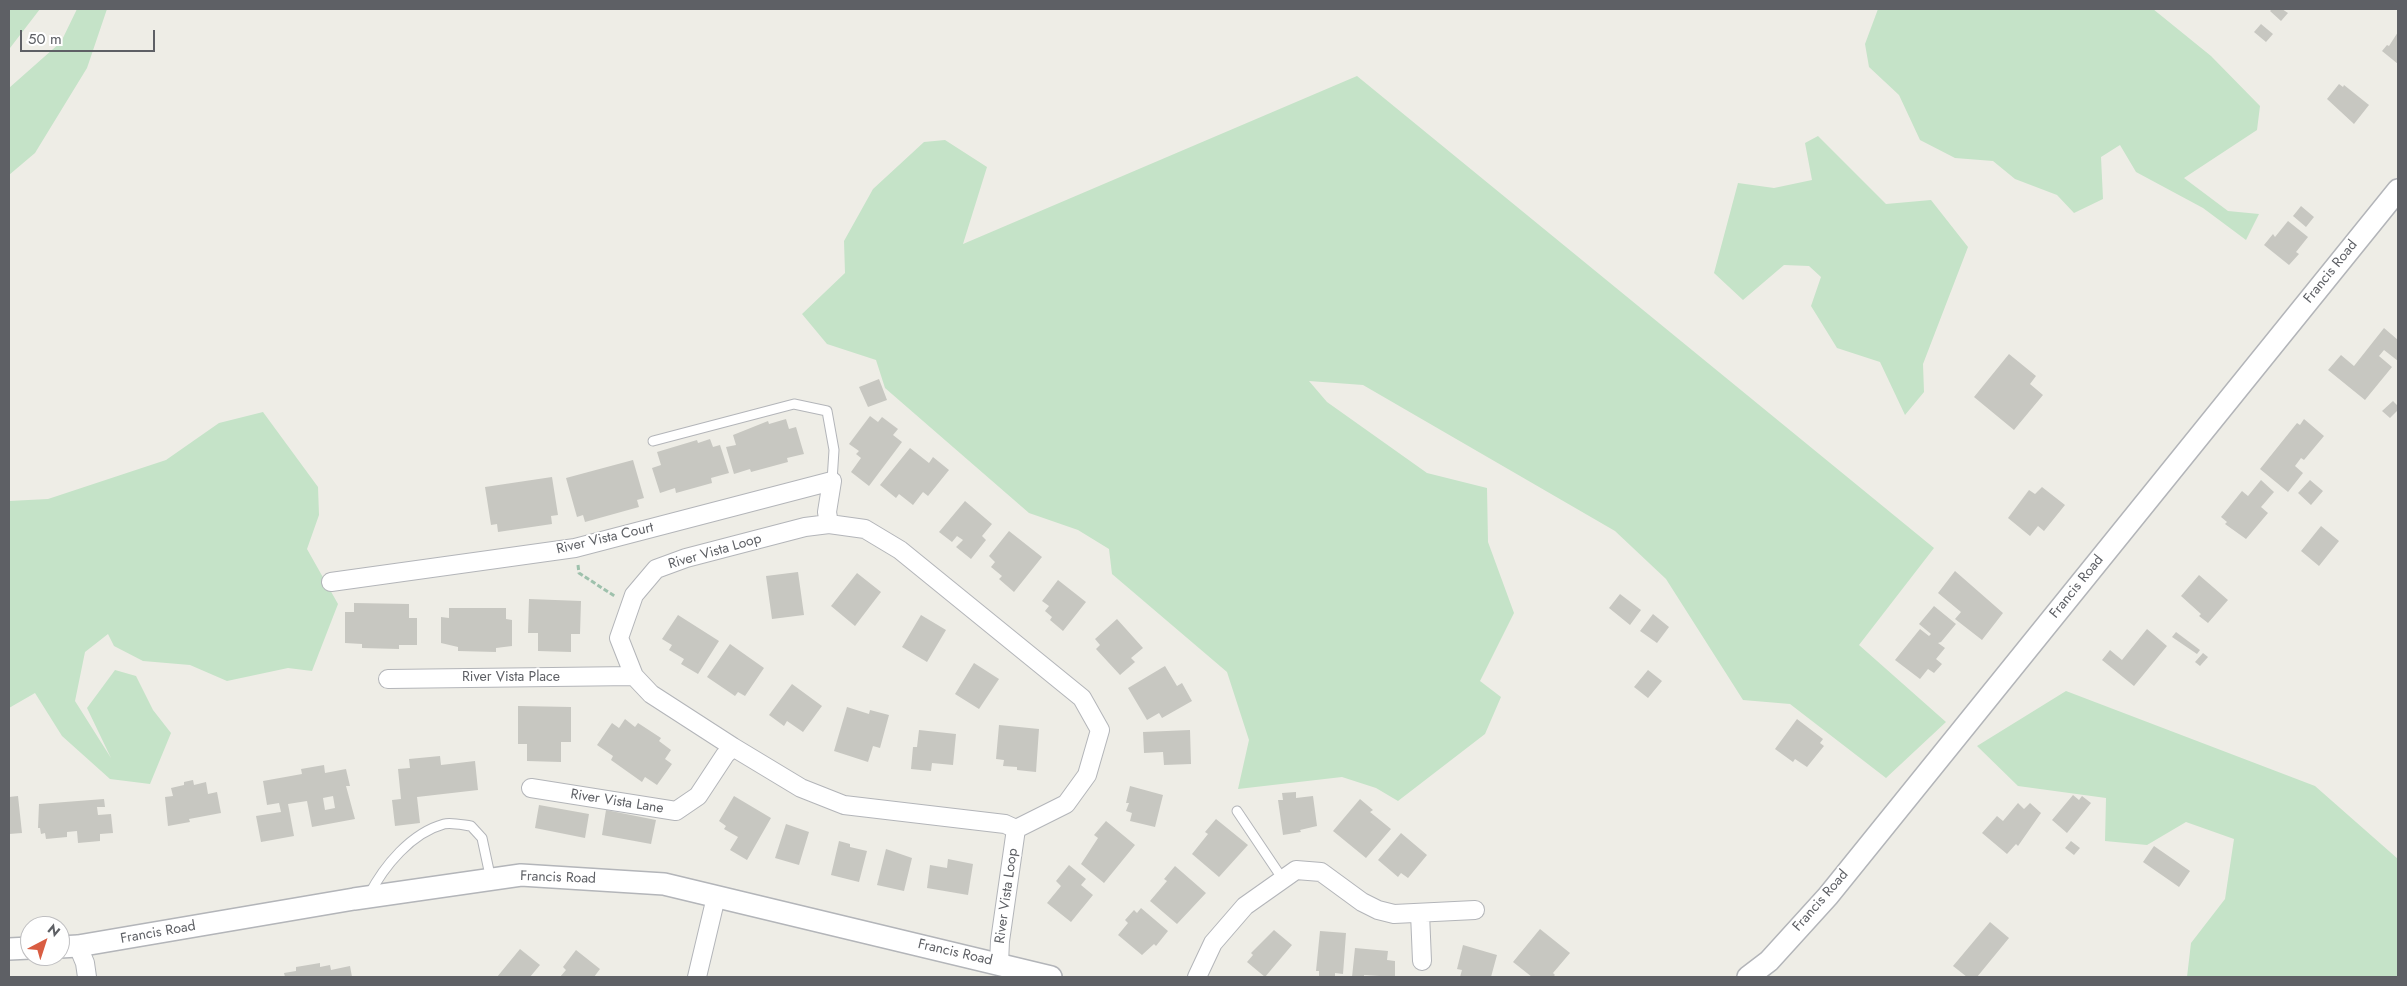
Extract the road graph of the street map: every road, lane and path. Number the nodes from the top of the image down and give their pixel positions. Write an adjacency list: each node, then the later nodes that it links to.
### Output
1 (2395, 199): 28 (street, Francis Road)
2 (653, 441): 3 (lane)
3 (832, 481): 4 (street); 5 (street, River Vista Court)
4 (829, 524): 8 (street, River Vista Loop); 13 (street, River Vista Loop)
5 (575, 548): 6 (street, River Vista Court); 7 (path)
6 (331, 582)
7 (618, 598)
8 (634, 676): 9 (street, River Vista Place); 10 (street, River Vista Loop)
9 (388, 679)
10 (733, 747): 11 (street, River Vista Lane); 13 (street, River Vista Loop)
11 (531, 788)
12 (1237, 812): 14 (lane)
13 (1016, 829): 23 (street, River Vista Loop)
14 (1289, 874): 19 (street); 27 (street)
15 (491, 880): 16 (street, Francis Road); 16 (lane); 17 (street, Francis Road)
16 (368, 897): 20 (street, Francis Road)
17 (716, 897): 23 (street, Francis Road); 25 (street)
18 (1475, 910): 19 (street)
19 (1420, 913): 22 (street)
20 (70, 947)
21 (70, 948): 24 (street)
22 (1422, 961)
23 (999, 963): 26 (street, Francis Road)
24 (87, 977)
25 (697, 977)
26 (1051, 977)
27 (1196, 977)
28 (1748, 977)

